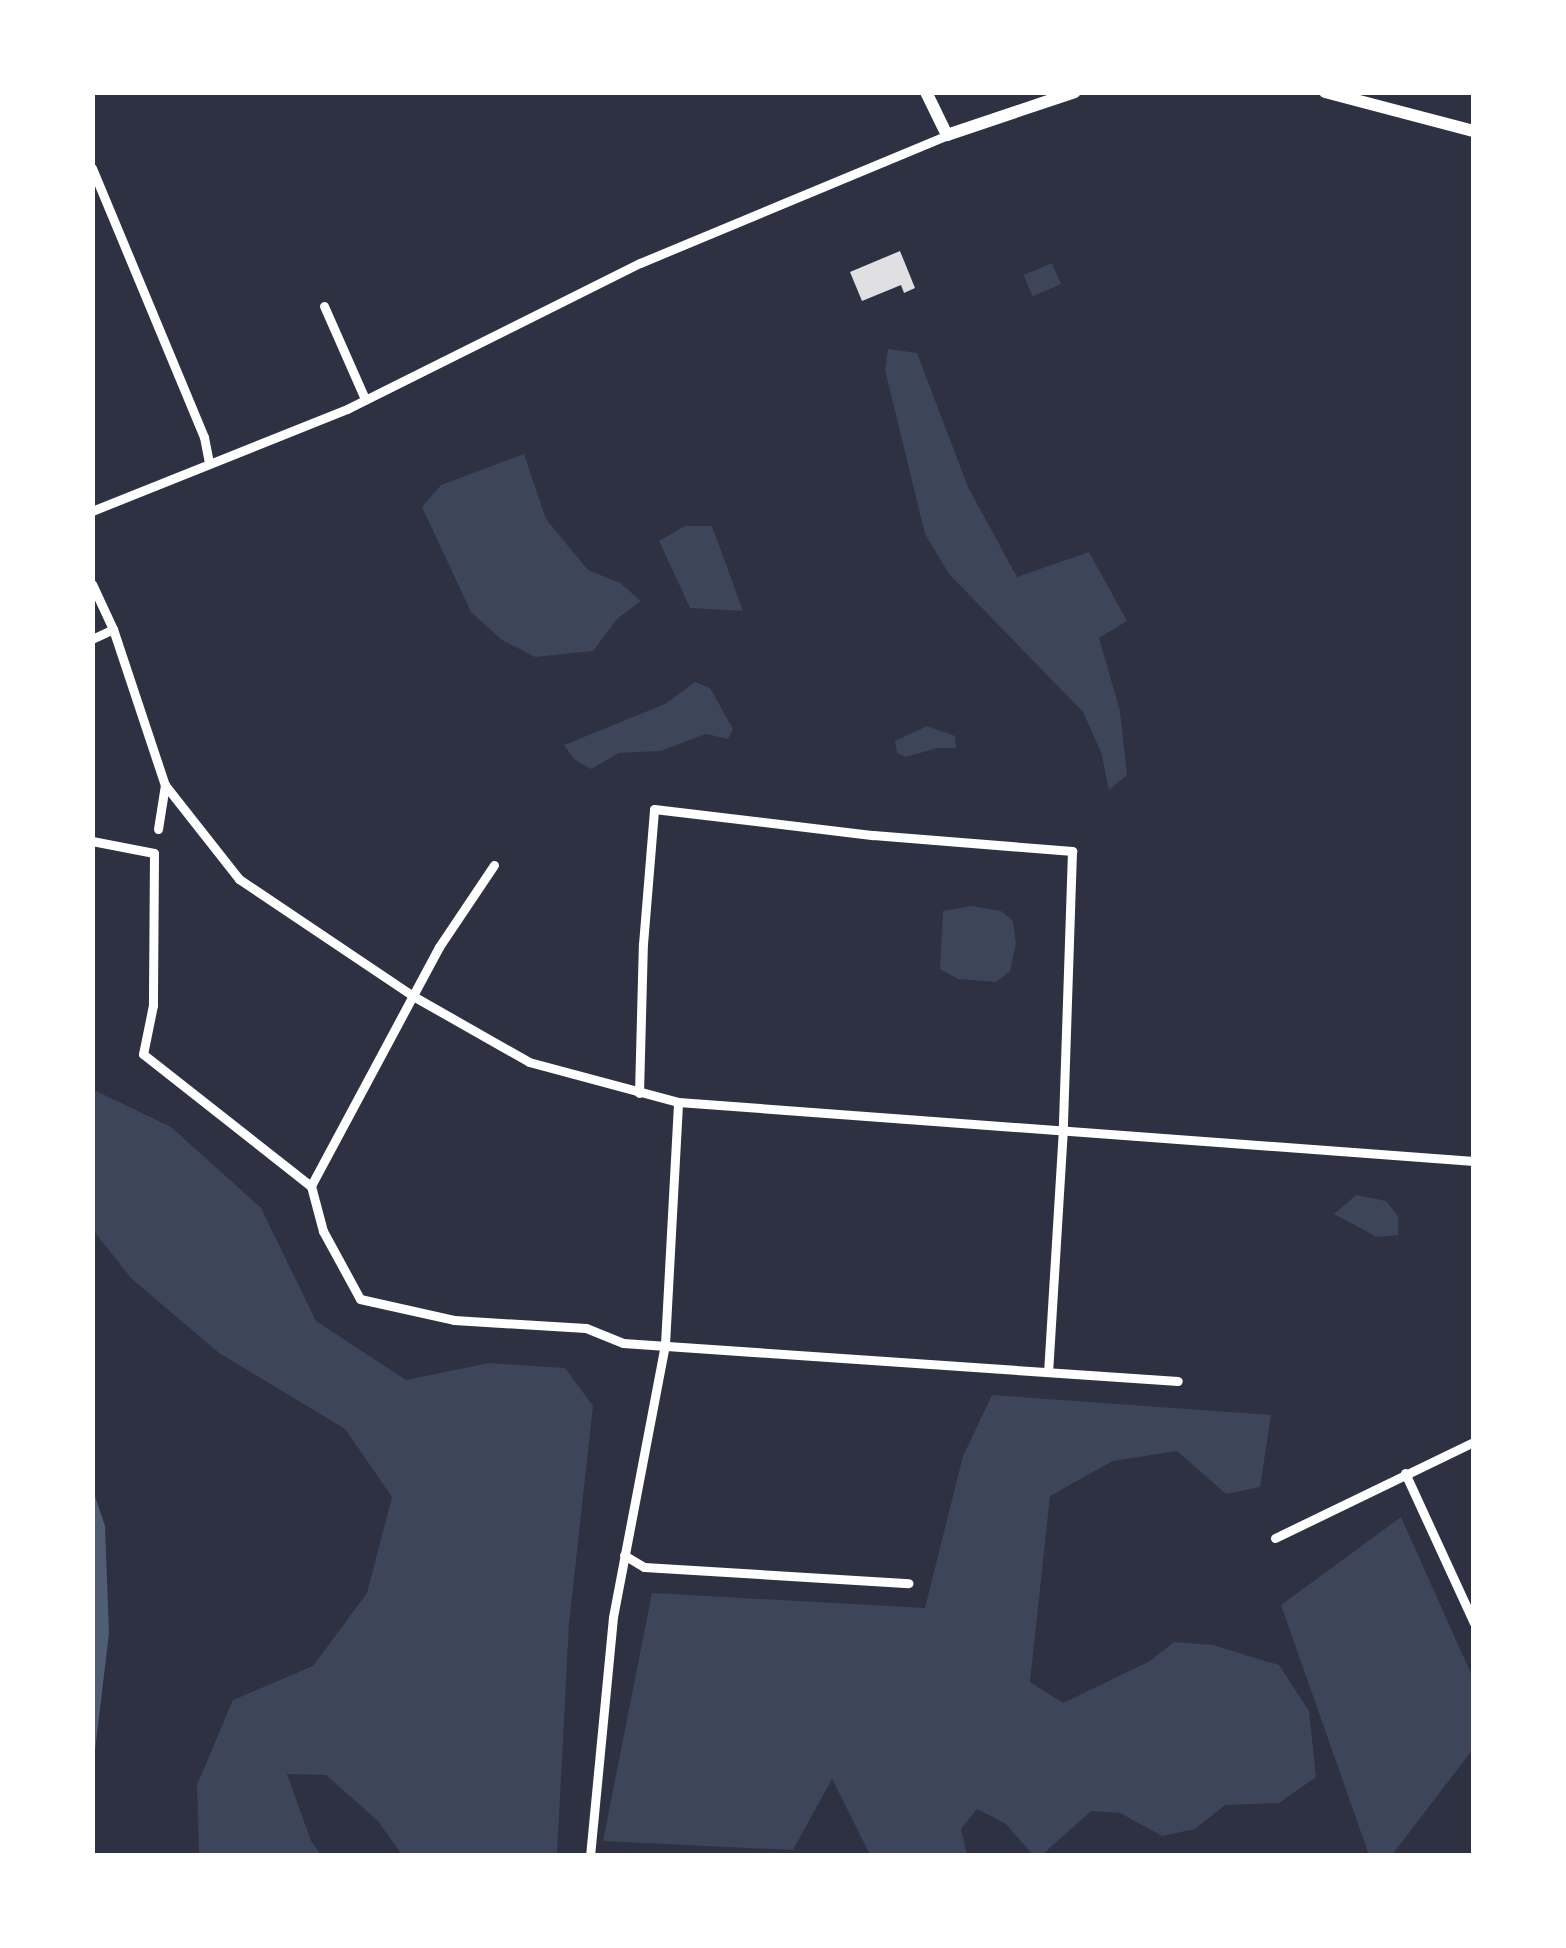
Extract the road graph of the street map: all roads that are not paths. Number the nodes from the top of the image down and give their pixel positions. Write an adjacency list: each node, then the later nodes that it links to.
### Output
1 (926, 92): 5 (main road)
2 (1075, 92): 5 (main road)
3 (1326, 92): 4 (main road)
4 (1474, 131)
5 (947, 135): 8 (street)
6 (92, 169): 9 (street)
7 (324, 306): 8 (street)
8 (365, 399): 9 (street)
9 (209, 463): 10 (street)
10 (92, 511)
11 (92, 584): 12 (street)
12 (113, 629): 13 (street); 14 (street)
13 (92, 639)
14 (165, 786): 15 (street); 18 (street)
15 (158, 829)
16 (92, 841): 23 (street)
17 (494, 865): 18 (street)
18 (413, 996): 19 (street); 23 (street)
19 (638, 1093): 20 (street); 21 (street)
20 (678, 1102): 21 (street); 24 (street)
21 (1063, 1128): 22 (street); 25 (street)
22 (1474, 1161)
23 (312, 1186): 24 (street)
24 (665, 1344): 25 (street); 30 (street)
25 (1048, 1371): 26 (street)
26 (1178, 1381)
27 (1474, 1442): 28 (street)
28 (1405, 1473): 29 (street); 32 (street)
29 (1275, 1538)
30 (624, 1555): 31 (street); 33 (street)
31 (910, 1582)
32 (1474, 1622)
33 (590, 1856)

